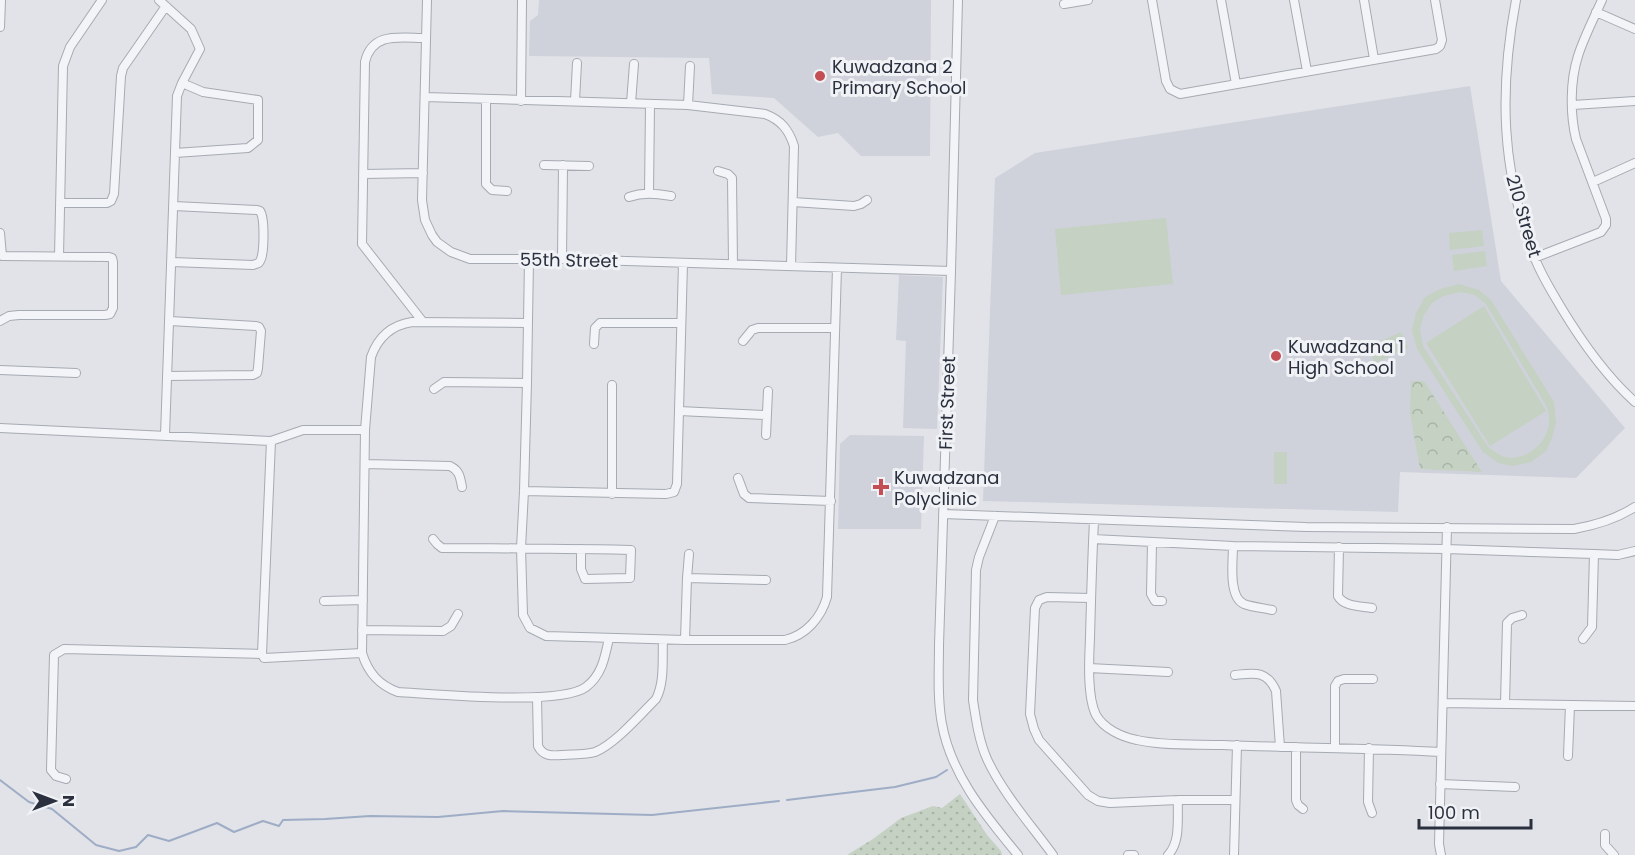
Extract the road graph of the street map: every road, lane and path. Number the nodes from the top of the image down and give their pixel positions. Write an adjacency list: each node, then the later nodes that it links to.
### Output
1 (1, 0): 18 (street)
2 (102, 0): 52 (street)
3 (159, 0): 16 (street)
4 (427, 0): 20 (street, 55th Street)
5 (522, 0): 31 (street)
6 (958, 0): 64 (street, First Street)
7 (1088, 0): 15 (street)
8 (1152, 0): 27 (street)
9 (1221, 0): 27 (street)
10 (1294, 0): 25 (street)
11 (1364, 0): 21 (street)
12 (1435, 0): 21 (street)
13 (1516, 0): 56 (street, 210 Street)
14 (1602, 0): 17 (street)
15 (1064, 4)
16 (166, 6): 26 (street); 52 (street)
17 (1596, 12): 19 (street); 36 (street)
18 (0, 27)
19 (1635, 28)
20 (426, 38): 28 (street, 55th Street); 43 (street)
21 (1374, 59): 25 (street)
22 (577, 63): 32 (street)
23 (634, 64): 33 (street)
24 (690, 66): 35 (street)
25 (1307, 71): 27 (street)
26 (182, 83): 37 (street); 37 (street)
27 (1236, 84)
28 (425, 97): 29 (street); 44 (street, 55th Street)
29 (486, 100): 31 (street); 46 (street)
30 (1635, 100): 36 (street)
31 (521, 101): 32 (street)
32 (575, 101): 33 (street)
33 (631, 103): 34 (street)
34 (650, 104): 35 (street); 47 (street)
35 (688, 105): 51 (street)
36 (1572, 105): 45 (street)
37 (175, 153): 53 (street)
38 (1635, 163): 45 (street)
39 (544, 165): 40 (street)
40 (563, 165): 41 (street); 58 (street)
41 (589, 166)
42 (718, 171): 61 (street)
43 (363, 174): 44 (street); 67 (street)
44 (423, 174): 57 (street, 55th Street)
45 (1593, 182): 56 (street)
46 (507, 191)
47 (649, 194): 48 (street); 49 (street)
48 (671, 196)
49 (629, 197)
50 (867, 200): 51 (street)
51 (794, 202): 62 (street)
52 (60, 203): 55 (street)
53 (174, 206): 59 (street); 59 (street)
54 (0, 233): 55 (street)
55 (59, 256): 65 (street)
56 (1534, 258): 80 (street, 210 Street)
57 (529, 260): 58 (street, 55th Street); 68 (street)
58 (562, 260): 60 (street, 55th Street)
59 (172, 262): 66 (street)
60 (683, 262): 61 (street, 55th Street); 69 (street)
61 (733, 264): 62 (street, 55th Street)
62 (791, 266): 63 (street, 55th Street)
63 (837, 268): 64 (street, 55th Street); 70 (street)
64 (951, 271): 95 (street, First Street)
65 (0, 321)
66 (170, 321): 75 (street); 75 (street)
67 (423, 322): 68 (street); 84 (street)
68 (527, 323): 76 (street)
69 (681, 323): 72 (street); 81 (street)
70 (835, 328): 71 (street); 93 (street)
71 (743, 340)
72 (594, 344)
73 (0, 370): 74 (street)
74 (76, 373)
75 (167, 376): 85 (street)
76 (527, 383): 78 (street); 91 (street)
77 (612, 385): 92 (street)
78 (434, 389)
79 (768, 392): 82 (street)
80 (1635, 402)
81 (679, 411): 82 (street); 92 (street)
82 (766, 415): 86 (street)
83 (0, 428): 85 (street)
84 (366, 430): 87 (street); 88 (street)
85 (165, 435): 87 (street)
86 (766, 435)
87 (271, 441): 126 (street)
88 (365, 464): 90 (street); 113 (street)
89 (738, 478): 93 (street)
90 (462, 487)
91 (525, 491): 92 (street); 104 (street)
92 (612, 494)
93 (831, 501): 124 (street)
94 (1635, 507): 98 (street)
95 (943, 514): 96 (street); 151 (street, First Street)
96 (995, 516): 97 (street); 152 (street)
97 (1094, 520): 98 (street); 100 (street)
98 (1447, 527): 106 (street)
99 (433, 539): 104 (street)
100 (1093, 539): 101 (street); 112 (street)
101 (1152, 543): 102 (street); 115 (street)
102 (1233, 546): 103 (street); 117 (street)
103 (1339, 547): 106 (street); 116 (street)
104 (521, 548): 105 (street); 121 (street)
105 (580, 549): 105 (street)
106 (1446, 549): 109 (street); 132 (street)
107 (1635, 550): 109 (street)
108 (688, 554): 110 (street)
109 (1593, 554): 122 (street)
110 (687, 578): 111 (street); 124 (street)
111 (766, 580)
112 (1091, 598): 127 (street); 146 (street)
113 (363, 600): 114 (street); 120 (street)
114 (324, 601)
115 (1162, 602)
116 (1372, 608)
117 (1272, 610)
118 (458, 614): 120 (street)
119 (1522, 615): 133 (street)
120 (362, 630): 125 (street)
121 (609, 638): 123 (street); 131 (street)
122 (1583, 639)
123 (663, 640): 124 (street); 131 (street)
124 (686, 640)
125 (362, 653): 126 (street); 131 (street)
126 (262, 654): 143 (street)
127 (1089, 668): 128 (street); 136 (street)
128 (1168, 672)
129 (1235, 675): 137 (street)
130 (1373, 679): 139 (street)
131 (537, 698)
132 (1444, 703): 133 (street); 141 (street)
133 (1505, 705): 134 (street)
134 (1570, 705): 135 (street); 142 (street)
135 (1635, 706)
136 (1237, 746): 137 (street); 147 (street)
137 (1280, 747): 138 (street)
138 (1296, 747): 139 (street); 148 (street)
139 (1335, 747): 140 (street)
140 (1369, 748): 141 (street); 149 (street)
141 (1441, 752): 144 (street)
142 (1568, 756)
143 (66, 779)
144 (1440, 784): 145 (street); 157 (street)
145 (1515, 787)
146 (1178, 800): 147 (street); 155 (street)
147 (1235, 800): 156 (street)
148 (1303, 809)
149 (1372, 813)
150 (1605, 834): 158 (street)
151 (1018, 855)
152 (1053, 855)
153 (1128, 855): 154 (street)
154 (1134, 855)
155 (1168, 855)
156 (1234, 855)
157 (1441, 855)
158 (1614, 855)

